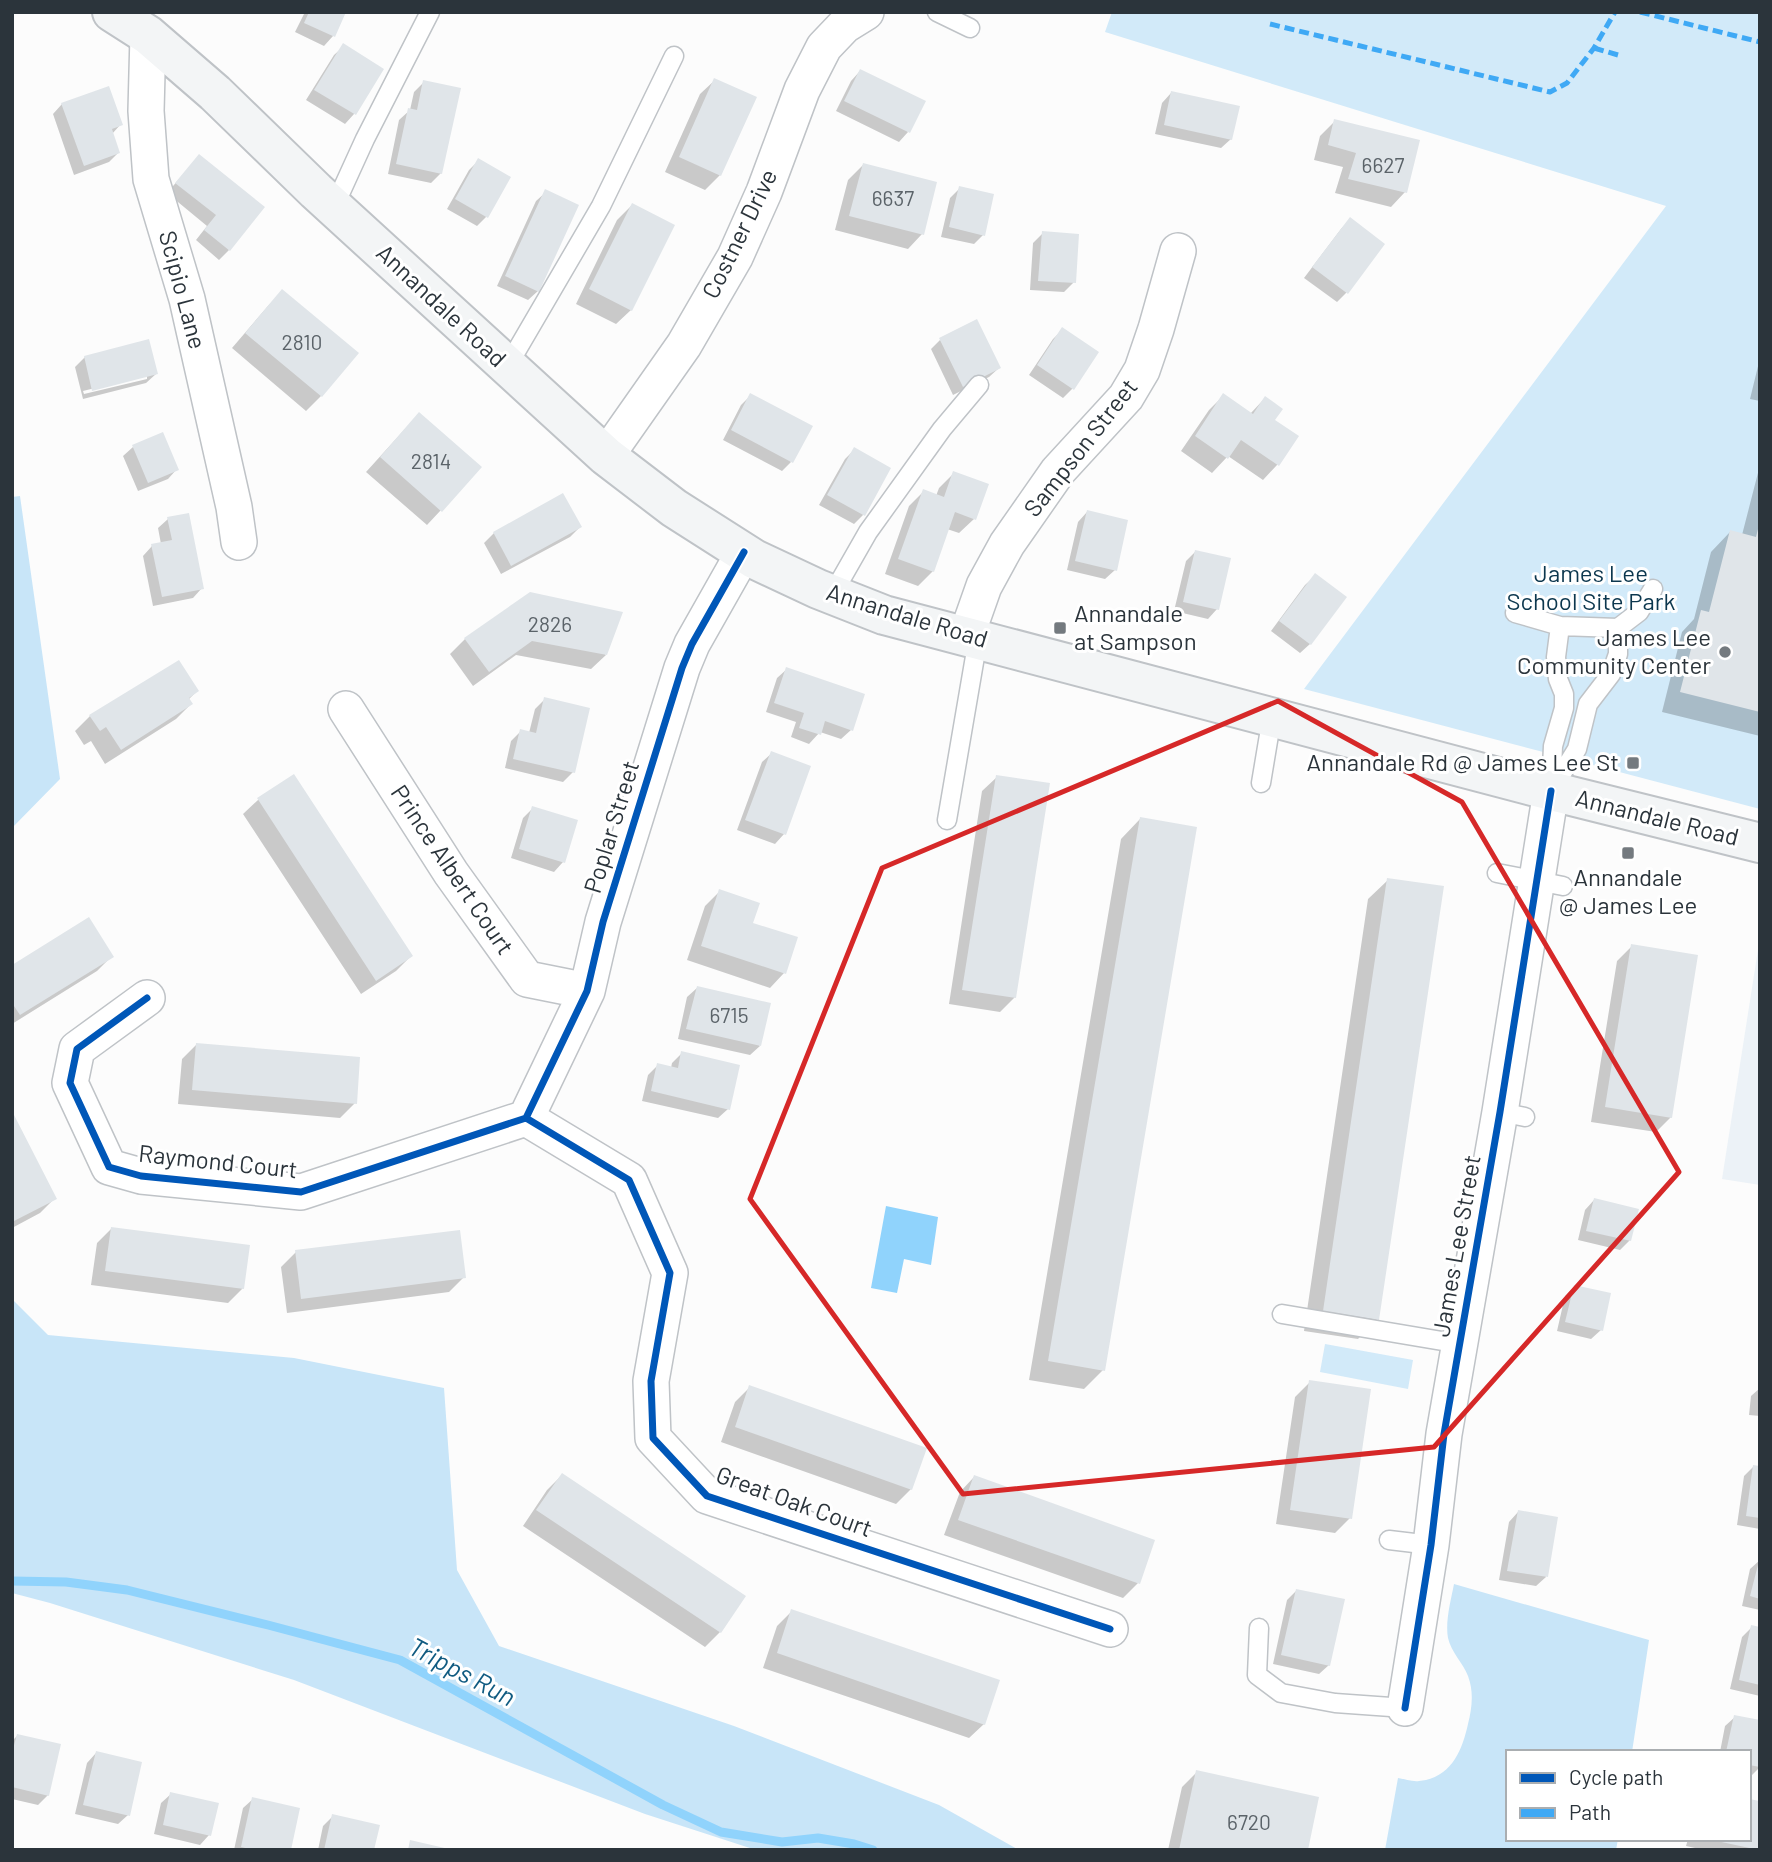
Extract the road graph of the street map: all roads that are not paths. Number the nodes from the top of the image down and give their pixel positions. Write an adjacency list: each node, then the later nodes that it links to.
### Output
1 (430, 12): 7 (lane)
2 (866, 12): 11 (street, Costner Drive)
3 (937, 12): 5 (lane)
4 (126, 19): 7 (main road, Annandale Road); 12 (street, Scipio Lane)
5 (970, 28)
6 (674, 56): 9 (lane)
7 (334, 207): 9 (main road, Annandale Road)
8 (1178, 251): 19 (street, Sampson Street)
9 (507, 367): 11 (main road, Annandale Road)
10 (979, 386): 15 (lane)
11 (606, 456): 13 (main road, Annandale Road)
12 (239, 542)
13 (744, 552): 15 (main road, Annandale Road); 28 (street, Poplar Street)
14 (1653, 589): 18 (lane)
15 (832, 595): 19 (main road, Annandale Road)
16 (1515, 613): 17 (lane)
17 (1560, 626): 18 (lane); 23 (lane)
18 (1618, 628): 23 (lane)
19 (972, 638): 21 (main road, Annandale Road); 24 (lane)
20 (346, 709): 28 (street, Prince Albert Court)
21 (1272, 718): 22 (lane); 23 (main road, Annandale Road)
22 (1261, 783)
23 (1551, 792): 25 (main road, Annandale Road); 27 (street, James Lee Street)
24 (947, 820)
25 (1760, 843)
26 (1497, 873): 27 (lane)
27 (1550, 883): 32 (street, James Lee Street)
28 (587, 991): 30 (street, Poplar Street)
29 (147, 998): 30 (street, Raymond Court)
30 (526, 1118): 36 (street, Great Oak Court)
31 (1282, 1314): 32 (lane)
32 (1460, 1344): 34 (street, James Lee Street)
33 (1389, 1540): 34 (lane)
34 (1432, 1545): 37 (street, James Lee Street)
35 (1259, 1628): 37 (lane)
36 (1110, 1629)
37 (1405, 1708)

